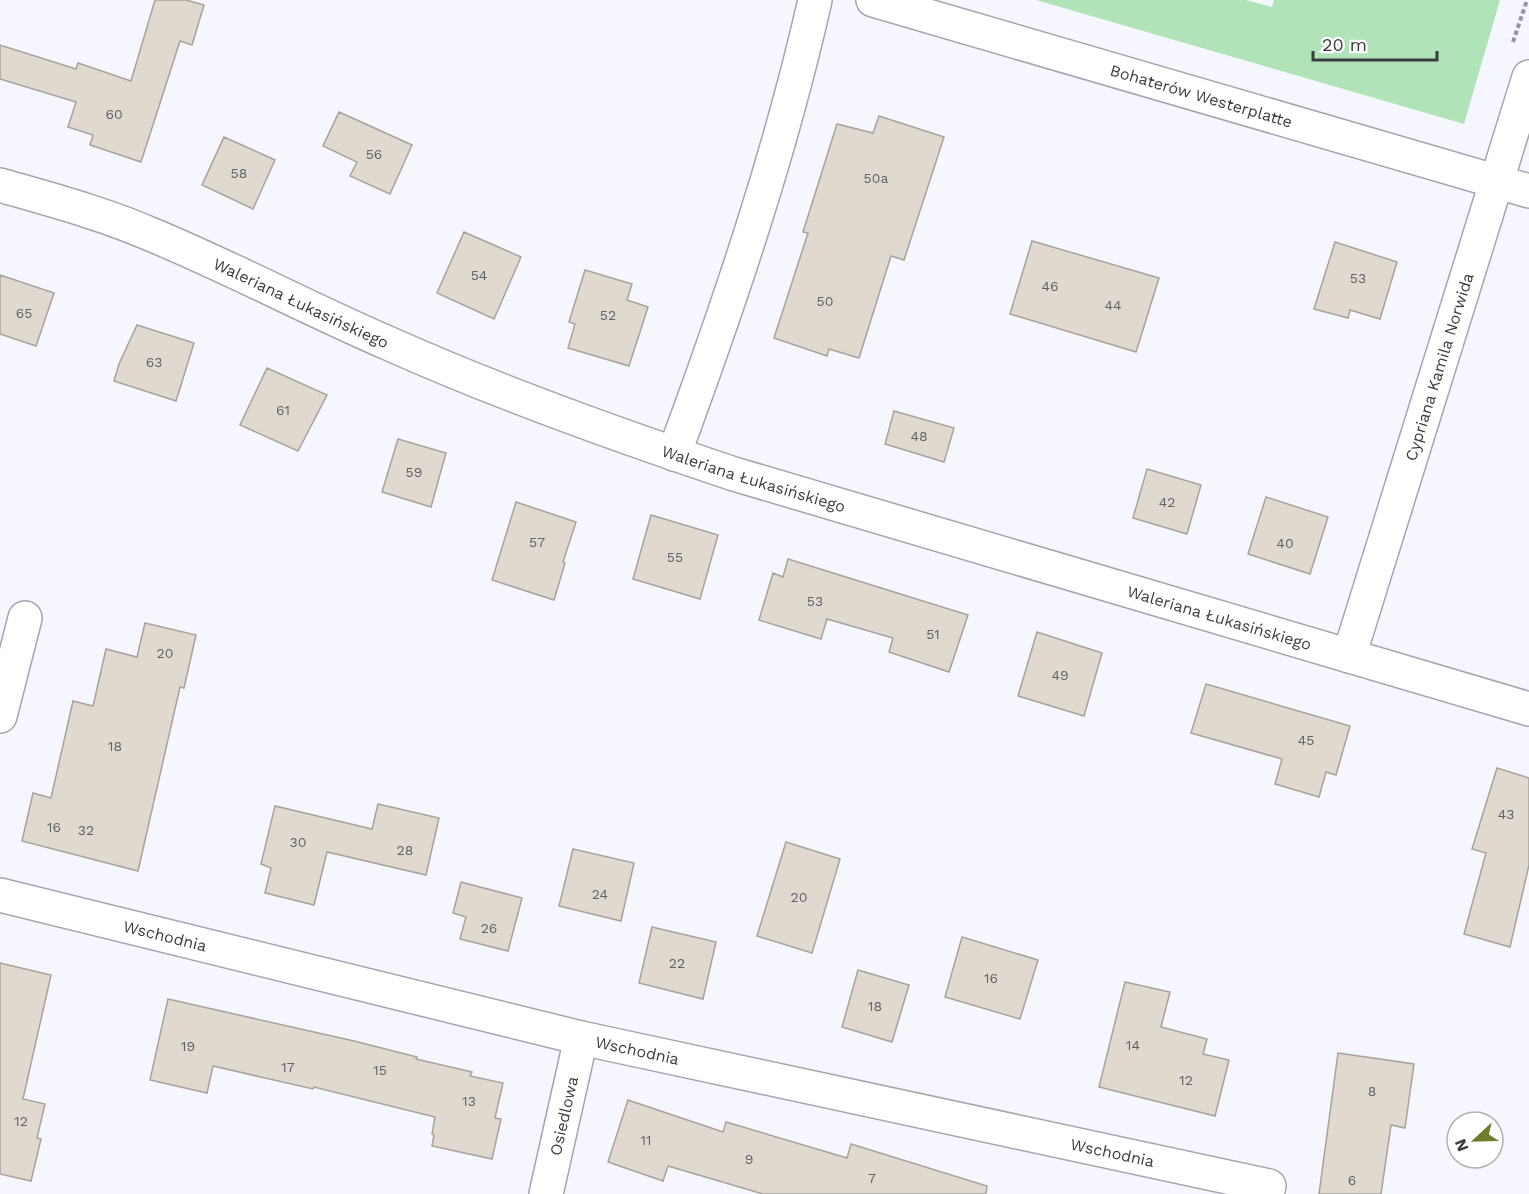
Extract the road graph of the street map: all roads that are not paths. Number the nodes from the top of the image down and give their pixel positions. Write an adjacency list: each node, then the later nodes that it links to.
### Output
1 (815, 0): 7 (street)
2 (873, 0): 4 (street, Bohaterów Westerplatte)
3 (1529, 76): 4 (street, Cypriana Kamila Norwida)
4 (1496, 182): 6 (street, Bohaterów Westerplatte); 9 (street, Cypriana Kamila Norwida)
5 (0, 184): 7 (street, Waleriana Łukasińskiego)
6 (1529, 191)
7 (674, 454): 9 (street, Waleriana Łukasińskiego)
8 (25, 618): 11 (street)
9 (1349, 656): 10 (street, Waleriana Łukasińskiego)
10 (1529, 709)
11 (0, 716)
12 (0, 895): 13 (street, Wschodnia)
13 (581, 1038): 14 (street, Osiedlowa); 15 (street, Wschodnia)
14 (546, 1194)
15 (1268, 1194)

